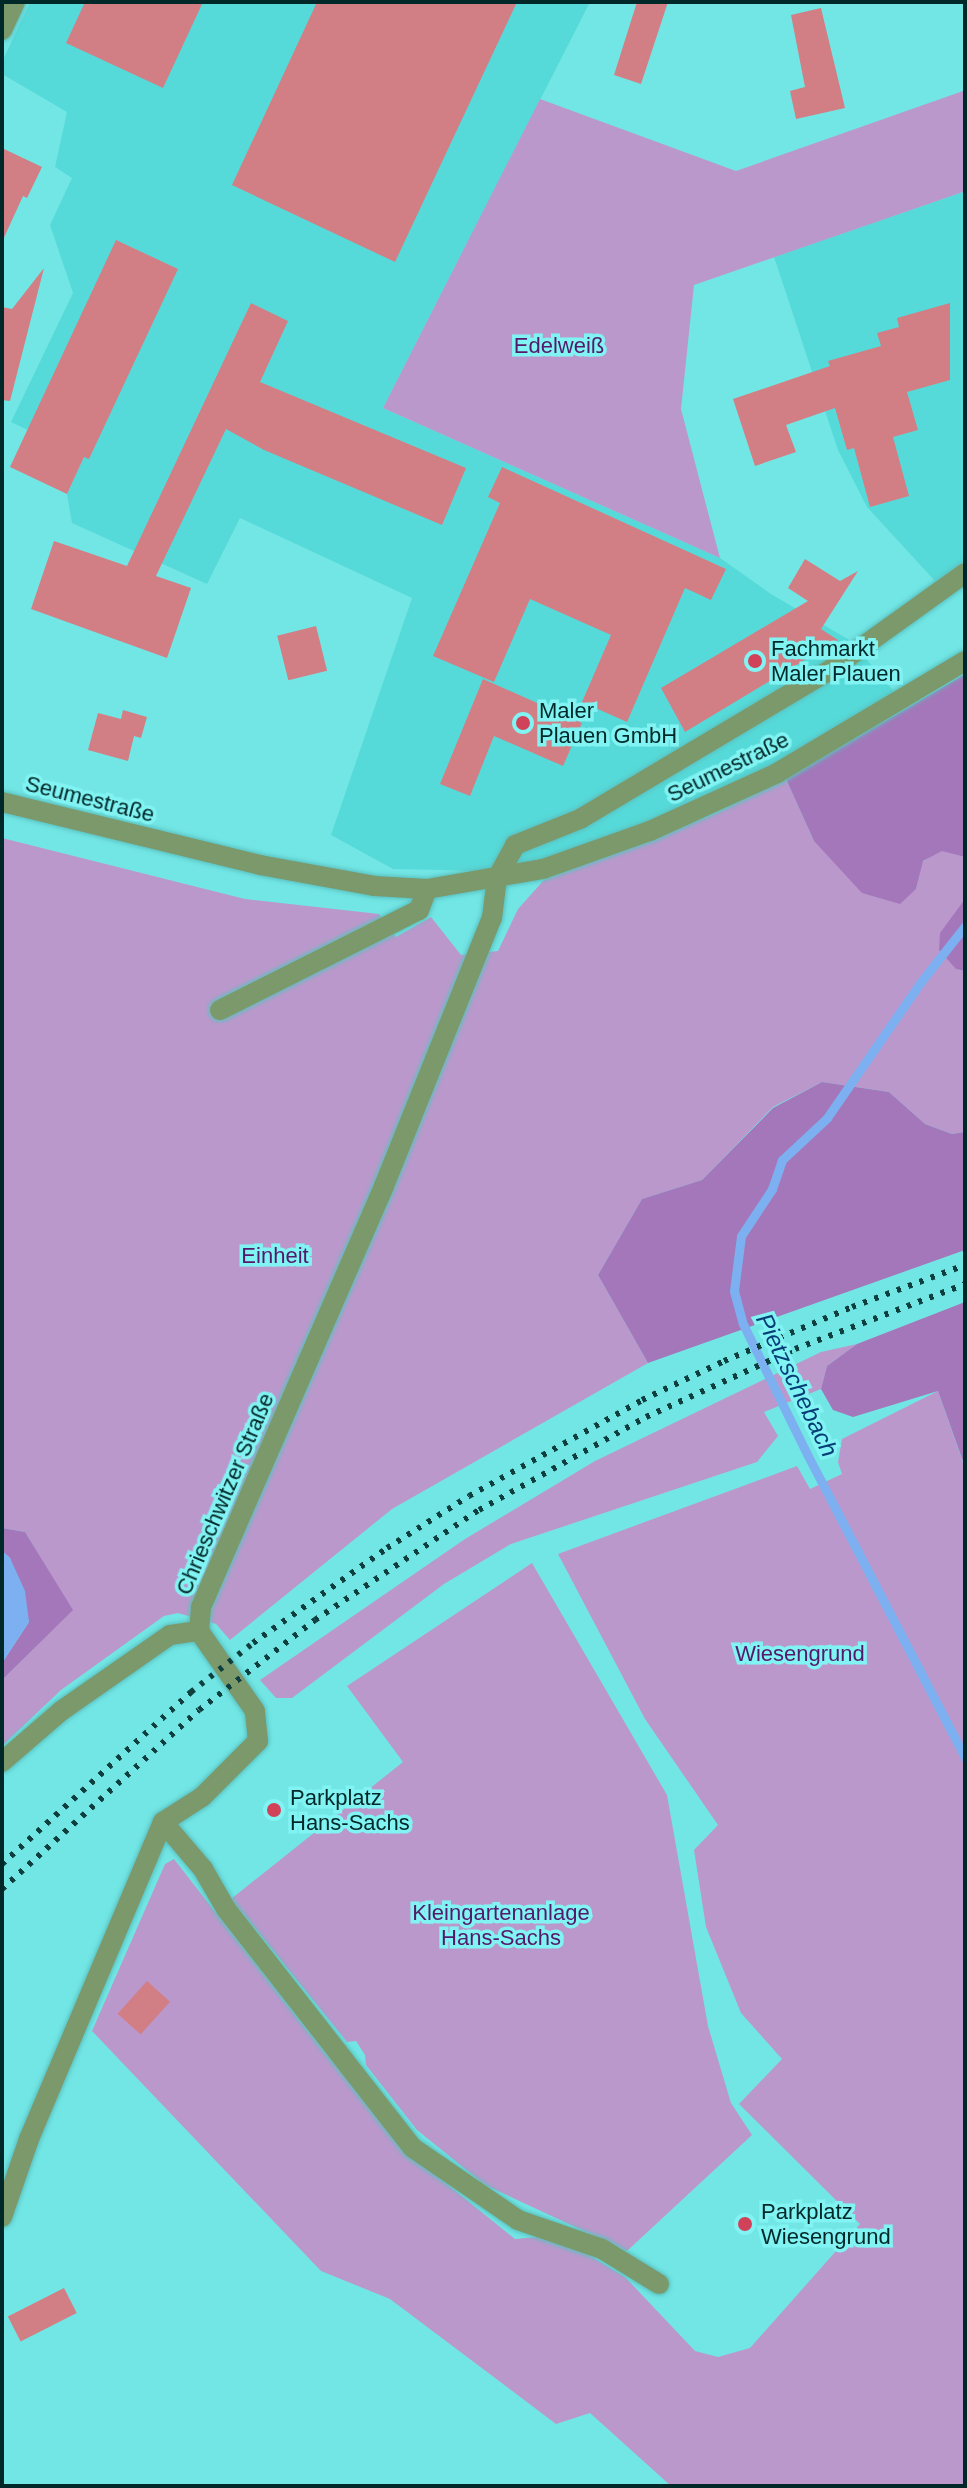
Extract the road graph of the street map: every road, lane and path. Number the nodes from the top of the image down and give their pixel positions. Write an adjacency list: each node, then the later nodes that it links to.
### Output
1 (15, 2): 2 (street)
2 (2, 30)
3 (965, 573): 6 (street, Seumestraße)
4 (965, 661): 6 (street, Seumestraße)
5 (2, 802): 7 (street, Seumestraße)
6 (497, 878): 7 (street, Seumestraße); 9 (street, Chrieschwitzer Straße)
7 (427, 889): 8 (street)
8 (220, 1010)
9 (199, 1631): 10 (street); 11 (street, Chrieschwitzer Straße)
10 (2, 1762)
11 (163, 1822): 12 (street); 13 (street)
12 (2, 2217)
13 (659, 2284)

